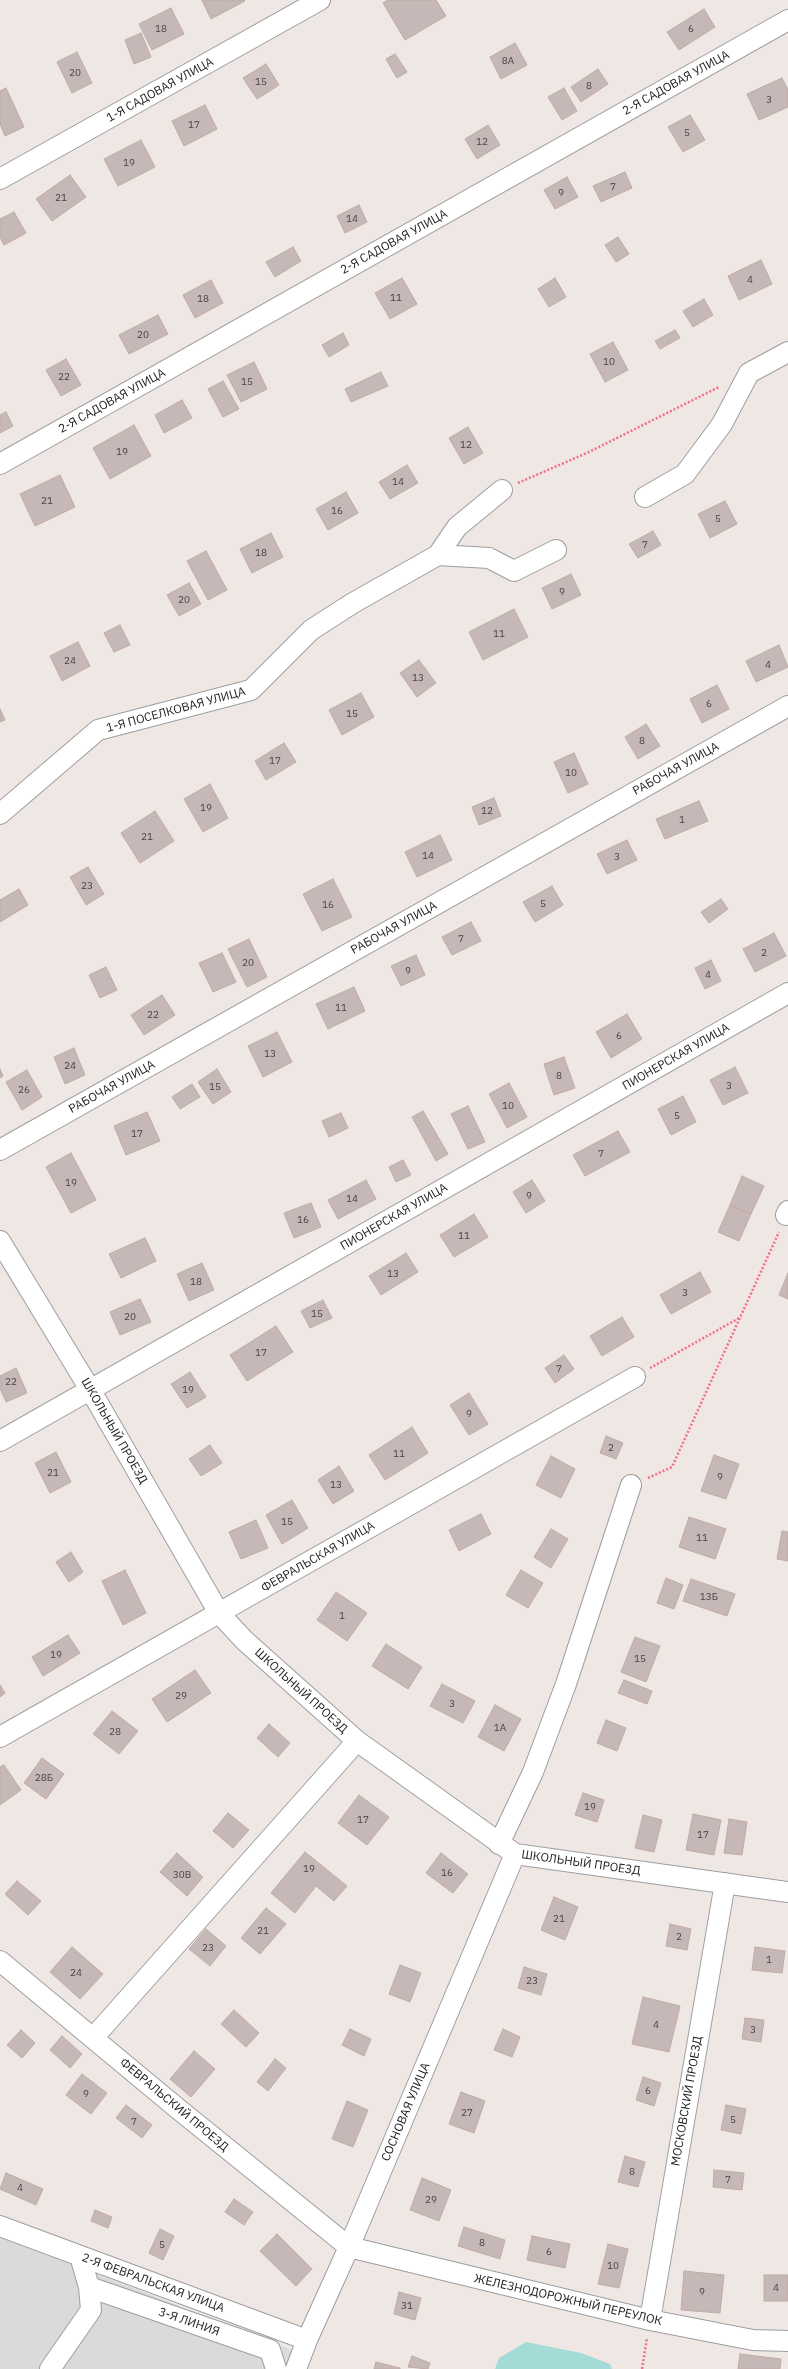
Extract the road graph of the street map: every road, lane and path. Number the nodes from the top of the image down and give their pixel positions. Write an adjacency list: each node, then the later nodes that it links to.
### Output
1 (320, 0): 3 (street, 1-Я САДОВАЯ УЛИЦА)
2 (788, 20): 6 (street, 2-Я САДОВАЯ УЛИЦА)
3 (0, 179)
4 (788, 352): 8 (street)
5 (721, 386): 7 (path)
6 (0, 464)
7 (502, 490): 10 (street, 1-Я ПОСЕЛКОВАЯ УЛИЦА)
8 (645, 497)
9 (556, 550): 10 (street)
10 (438, 555): 12 (street, 1-Я ПОСЕЛКОВАЯ УЛИЦА)
11 (788, 706): 14 (street, РАБОЧАЯ УЛИЦА)
12 (0, 814)
13 (788, 992): 19 (street, ПИОНЕРСКАЯ УЛИЦА)
14 (0, 1150)
15 (787, 1213): 17 (path)
16 (0, 1241): 19 (street, ШКОЛЬНЫЙ ПРОЕЗД)
17 (742, 1316): 18 (path); 21 (path)
18 (635, 1377): 22 (street, ФЕВРАЛЬСКАЯ УЛИЦА)
19 (91, 1390): 20 (street, ПИОНЕРСКАЯ УЛИЦА); 22 (street, ШКОЛЬНЫЙ ПРОЕЗД)
20 (0, 1441)
21 (631, 1485): 25 (street, СОСНОВАЯ УЛИЦА)
22 (219, 1613): 23 (street, ФЕВРАЛЬСКАЯ УЛИЦА); 24 (street, ШКОЛЬНЫЙ ПРОЕЗД)
23 (0, 1737)
24 (357, 1741): 25 (street, ШКОЛЬНЫЙ ПРОЕЗД); 29 (street)
25 (507, 1849): 26 (street, ШКОЛЬНЫЙ ПРОЕЗД); 31 (street, СОСНОВАЯ УЛИЦА)
26 (725, 1883): 27 (street, ШКОЛЬНЫЙ ПРОЕЗД); 34 (street, МОСКОВСКИЙ ПРОЕЗД)
27 (788, 1892)
28 (0, 1960): 29 (street, ФЕВРАЛЬСКИЙ ПРОЕЗД)
29 (93, 2038): 31 (street, ФЕВРАЛЬСКИЙ ПРОЕЗД)
30 (0, 2226): 32 (street, 2-Я ФЕВРАЛЬСКАЯ УЛИЦА)
31 (350, 2247): 34 (street, ЖЕЛЕЗНОДОРОЖНЫЙ ПЕРЕУЛОК); 35 (street, СОСНОВАЯ УЛИЦА)
32 (80, 2256): 33 (street); 35 (street, 2-Я ФЕВРАЛЬСКАЯ УЛИЦА)
33 (89, 2287): 37 (street); 38 (street, 3-Я ЛИНИЯ)
34 (650, 2320): 36 (street, ЖЕЛЕЗНОДОРОЖНЫЙ ПЕРЕУЛОК); 40 (path)
35 (307, 2340): 39 (street, СОСНОВАЯ УЛИЦА)
36 (788, 2341)
37 (50, 2369)
38 (276, 2369)
39 (296, 2369)
40 (642, 2369)

